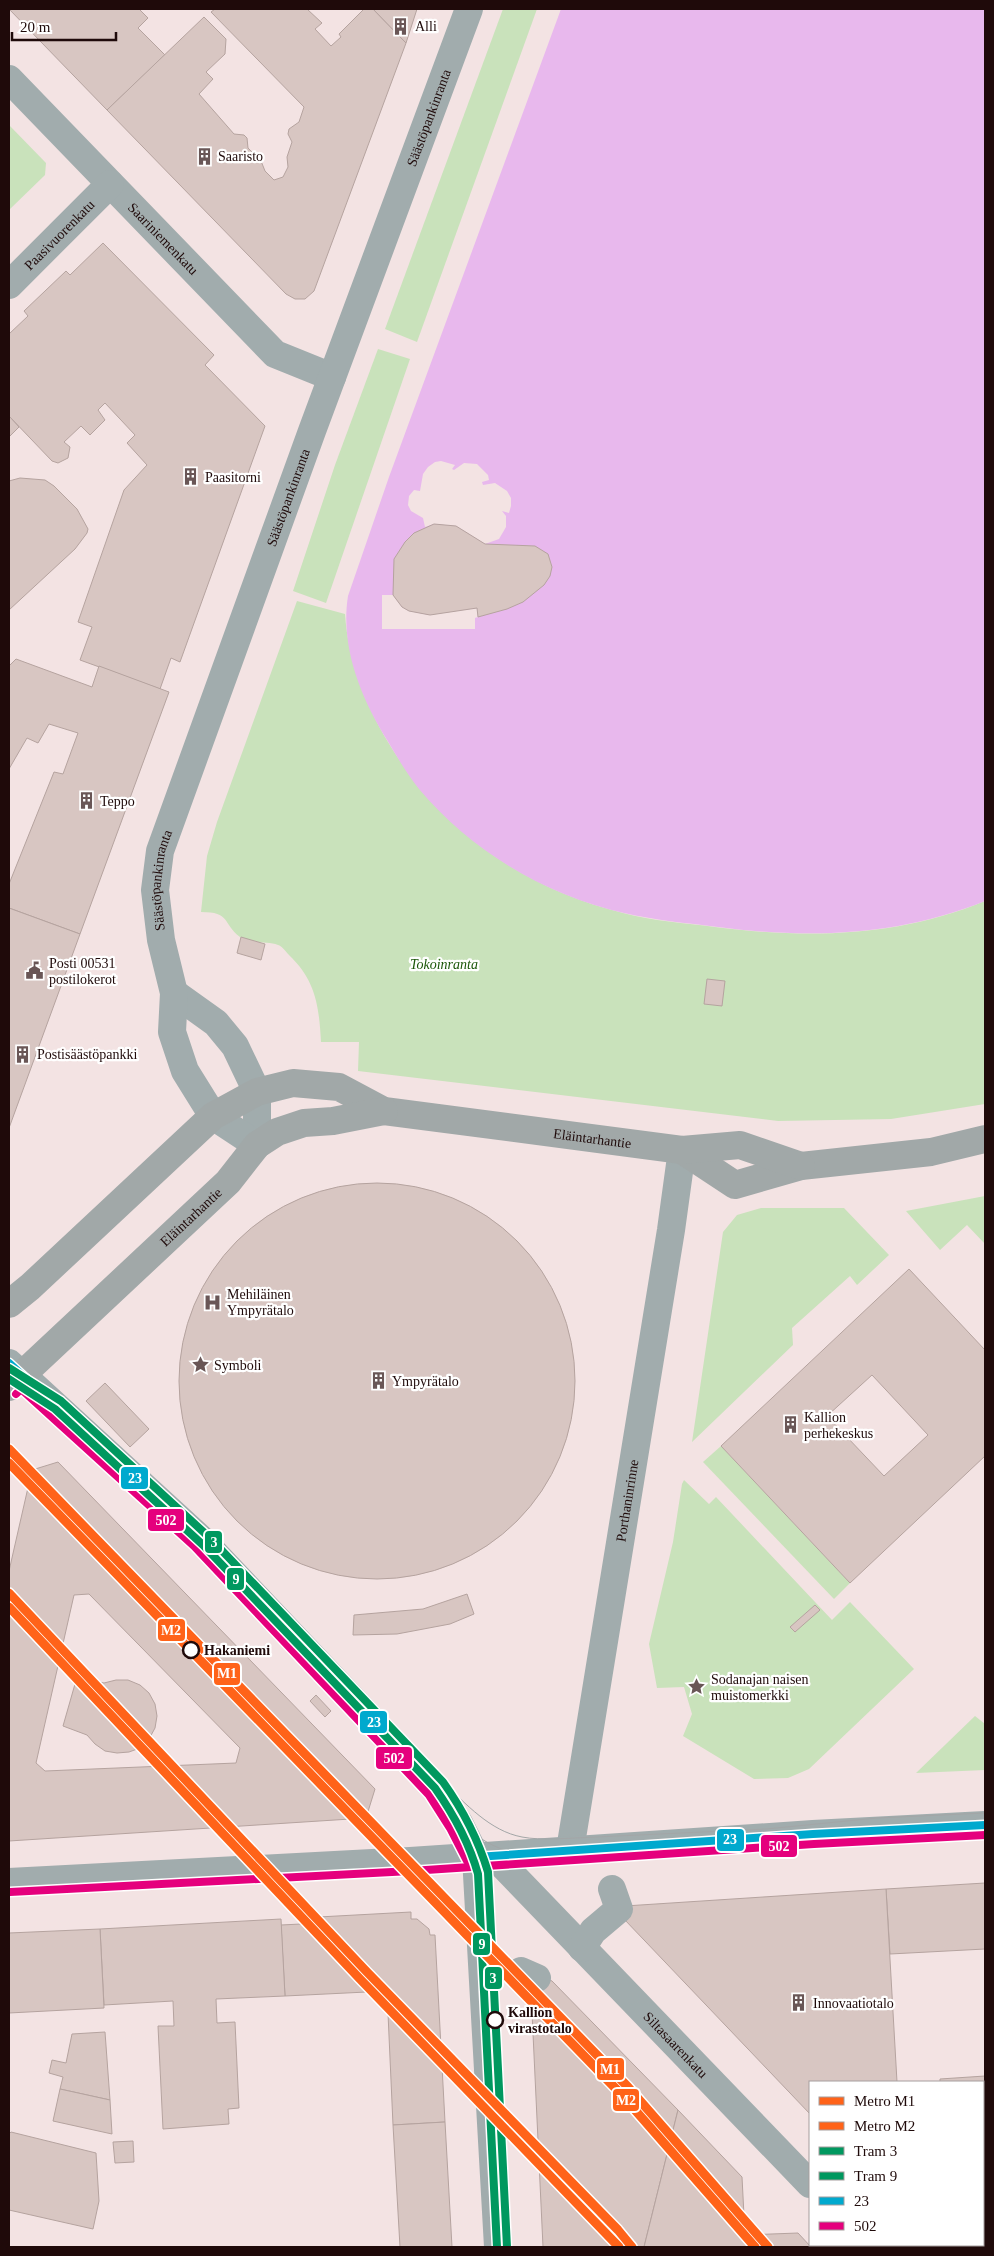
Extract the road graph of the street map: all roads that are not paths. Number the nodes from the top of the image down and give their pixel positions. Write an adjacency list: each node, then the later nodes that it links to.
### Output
1 (469, 9): 5 (street, Säästöpankinranta)
2 (9, 79): 3 (street, Saariniemenkatu)
3 (110, 184): 4 (street, Paasivuorenkatu); 5 (street, Saariniemenkatu)
4 (9, 286)
5 (332, 377): 6 (street, Säästöpankinranta)
6 (174, 993): 7 (street); 9 (street, Säästöpankinranta)
7 (257, 1092): 8 (main road, Eläintarhantie); 9 (main road, Eläintarhantie); 11 (street)
8 (384, 1111): 11 (main road, Eläintarhantie); 12 (main road, Eläintarhantie)
9 (213, 1116): 11 (street, Säästöpankinranta); 14 (main road, Eläintarhantie)
10 (985, 1139): 13 (main road, Eläintarhantie)
11 (257, 1145): 15 (main road, Eläintarhantie)
12 (682, 1150): 13 (main road, Eläintarhantie); 13 (main road, Eläintarhantie); 17 (street, Porthaninrinne)
13 (801, 1166)
14 (9, 1304)
15 (13, 1375): 18 (street)
16 (985, 1825): 17 (street)
17 (570, 1850): 18 (street)
18 (485, 1857): 19 (street); 21 (street, Siltasaarenkatu); 23 (street)
19 (9, 1882)
20 (612, 1889): 21 (street)
21 (582, 1948): 22 (street, Siltasaarenkatu)
22 (809, 2183)
23 (498, 2247)

